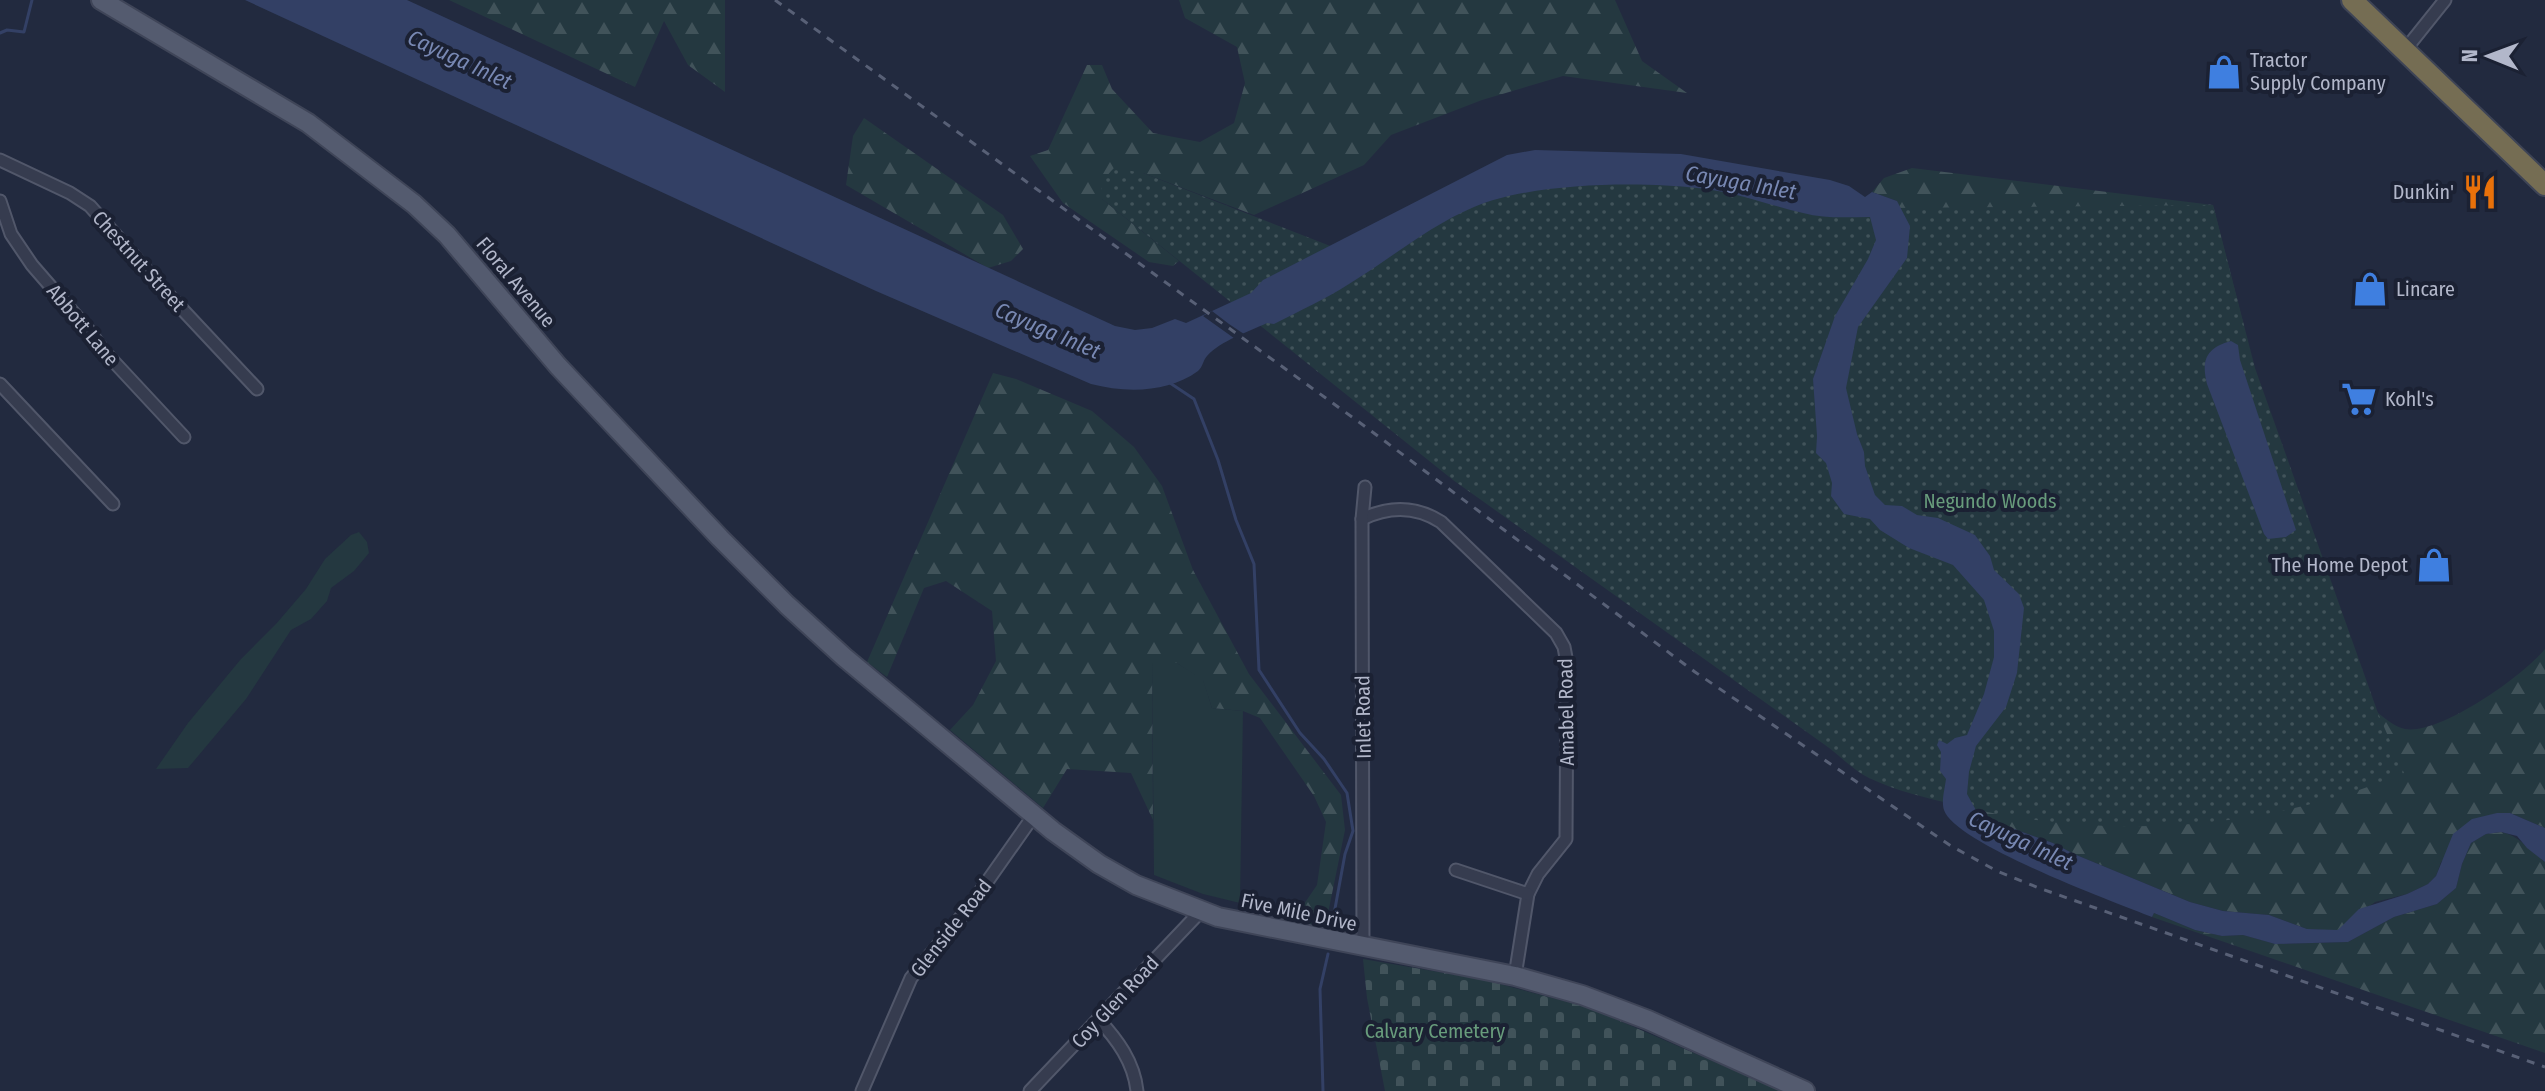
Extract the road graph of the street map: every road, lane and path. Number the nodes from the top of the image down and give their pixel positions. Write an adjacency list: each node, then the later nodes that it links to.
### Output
1 (101, 0): 14 (main road, Floral Avenue)
2 (2352, 0): 4 (highway)
3 (2445, 0): 4 (street)
4 (2405, 50): 6 (highway)
5 (0, 160): 9 (street, Chestnut Street)
6 (2545, 185)
7 (0, 201): 10 (street, Abbott Lane)
8 (0, 384): 12 (street)
9 (257, 389)
10 (184, 437)
11 (1365, 487): 13 (street, Inlet Road)
12 (113, 504)
13 (1362, 519): 17 (street, Amabel Road); 19 (street, Inlet Road)
14 (844, 657): 15 (main road, Five Mile Drive)
15 (1034, 815): 18 (main road, Five Mile Drive); 22 (street, Glenside Road)
16 (1456, 870): 17 (street)
17 (1528, 894): 20 (street, Amabel Road)
18 (1200, 912): 19 (main road, Five Mile Drive); 21 (street, Coy Glen Road)
19 (1363, 947): 20 (main road, Five Mile Drive)
20 (1515, 976): 25 (main road, Five Mile Drive)
21 (1098, 1019): 23 (street, Coy Glen Road); 24 (street)
22 (862, 1091)
23 (1030, 1091)
24 (1137, 1091)
25 (1805, 1091)

